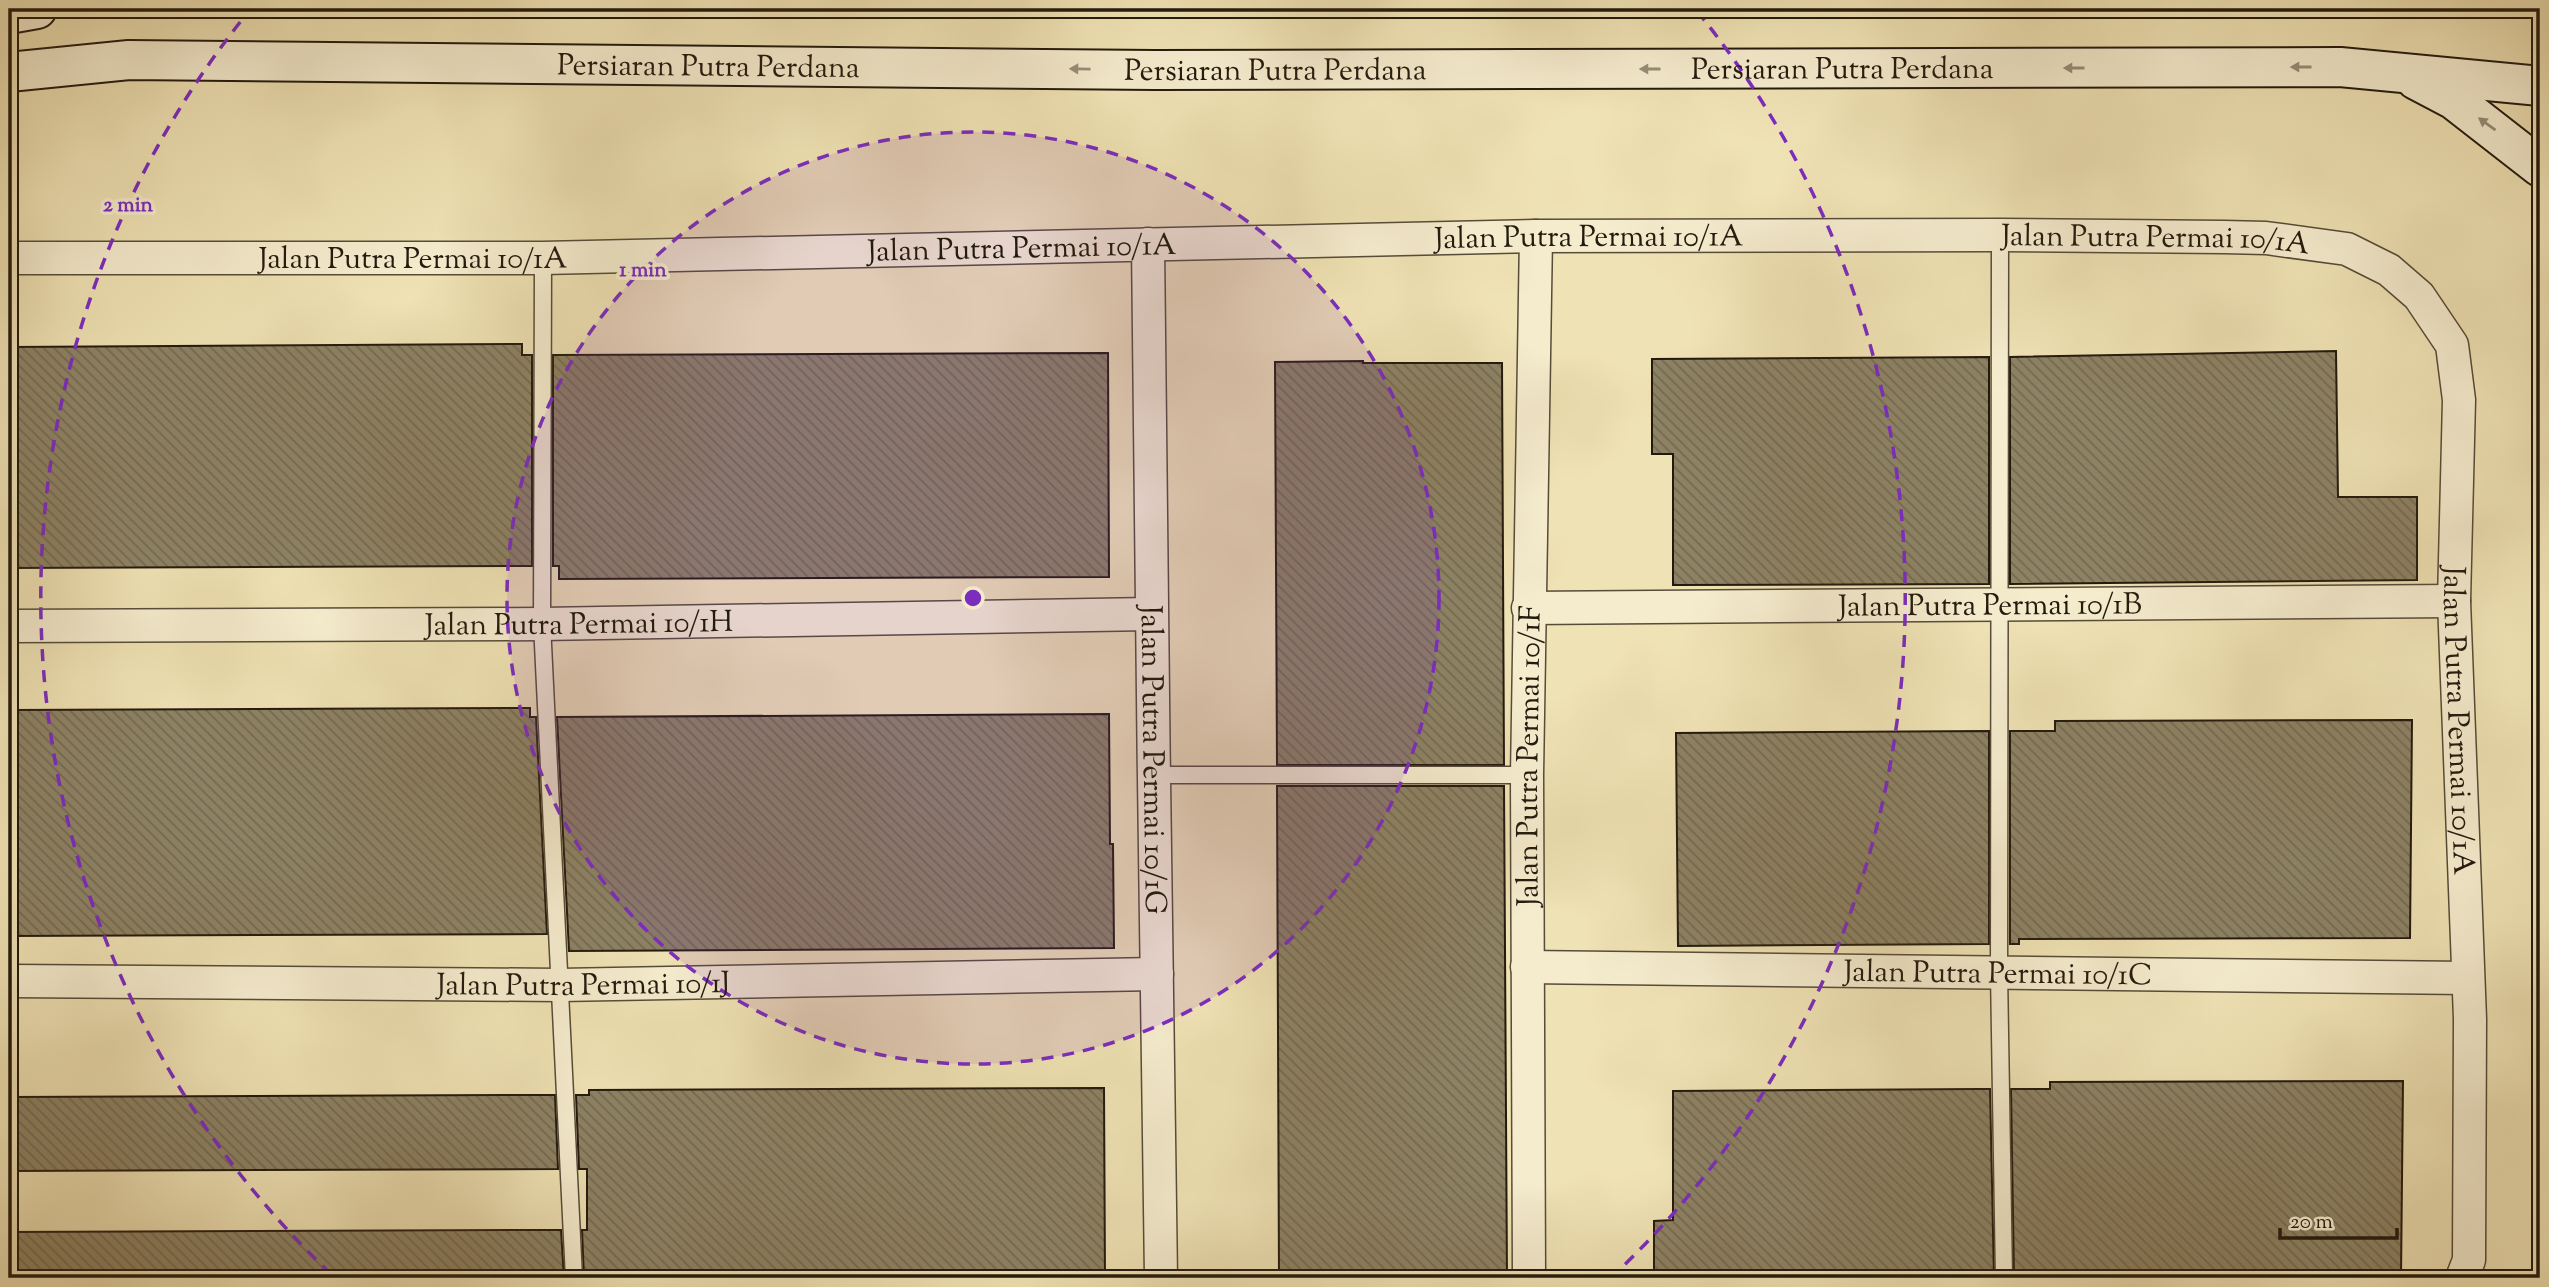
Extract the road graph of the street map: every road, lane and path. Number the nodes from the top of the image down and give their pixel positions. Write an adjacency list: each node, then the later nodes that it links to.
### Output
1 (37, 9): 2 (main road)
2 (9, 14)
3 (2340, 67): 4 (main road, Persiaran Putra Perdana, one-way to 4); 5 (main road, Persiaran Putra Perdana); 6 (main road, one-way to 3)
4 (9, 72)
5 (2540, 86)
6 (2540, 167)
7 (2000, 235): 8 (street, Jalan Putra Permai 10/1A); 12 (street, Jalan Putra Permai 10/1A); 13 (lane)
8 (1536, 236): 9 (street, Jalan Putra Permai 10/1A); 14 (street, Jalan Putra Permai 10/1F)
9 (1148, 244): 11 (street, Jalan Putra Permai 10/1A); 15 (street, Jalan Putra Permai 10/1G)
10 (9, 258): 11 (street, Jalan Putra Permai 10/1A)
11 (542, 258): 16 (lane)
12 (2454, 601): 13 (street, Jalan Putra Permai 10/1B); 23 (street, Jalan Putra Permai 10/1A)
13 (2001, 606): 14 (street, Jalan Putra Permai 10/1B); 21 (lane)
14 (1528, 608): 19 (street, Jalan Putra Permai 10/1F)
15 (1150, 614): 16 (street, Jalan Putra Permai 10/1H); 18 (street, Jalan Putra Permai 10/1G)
16 (542, 624): 17 (street, Jalan Putra Permai 10/1H); 25 (lane)
17 (9, 626)
18 (1155, 775): 19 (lane); 22 (street, Jalan Putra Permai 10/1G)
19 (1527, 775): 20 (street, Jalan Putra Permai 10/1F)
20 (1527, 967): 21 (street, Jalan Putra Permai 10/1C); 28 (street, Jalan Putra Permai 10/1F)
21 (1999, 972): 23 (street, Jalan Putra Permai 10/1C); 29 (lane)
22 (1157, 974): 25 (street, Jalan Putra Permai 10/1J); 27 (street, Jalan Putra Permai 10/1G)
23 (2467, 978): 30 (street, Jalan Putra Permai 10/1A)
24 (9, 981): 25 (street, Jalan Putra Permai 10/1J)
25 (560, 985): 26 (lane)
26 (574, 1278)
27 (1161, 1278)
28 (1529, 1278)
29 (2004, 1278)
30 (2462, 1278)

